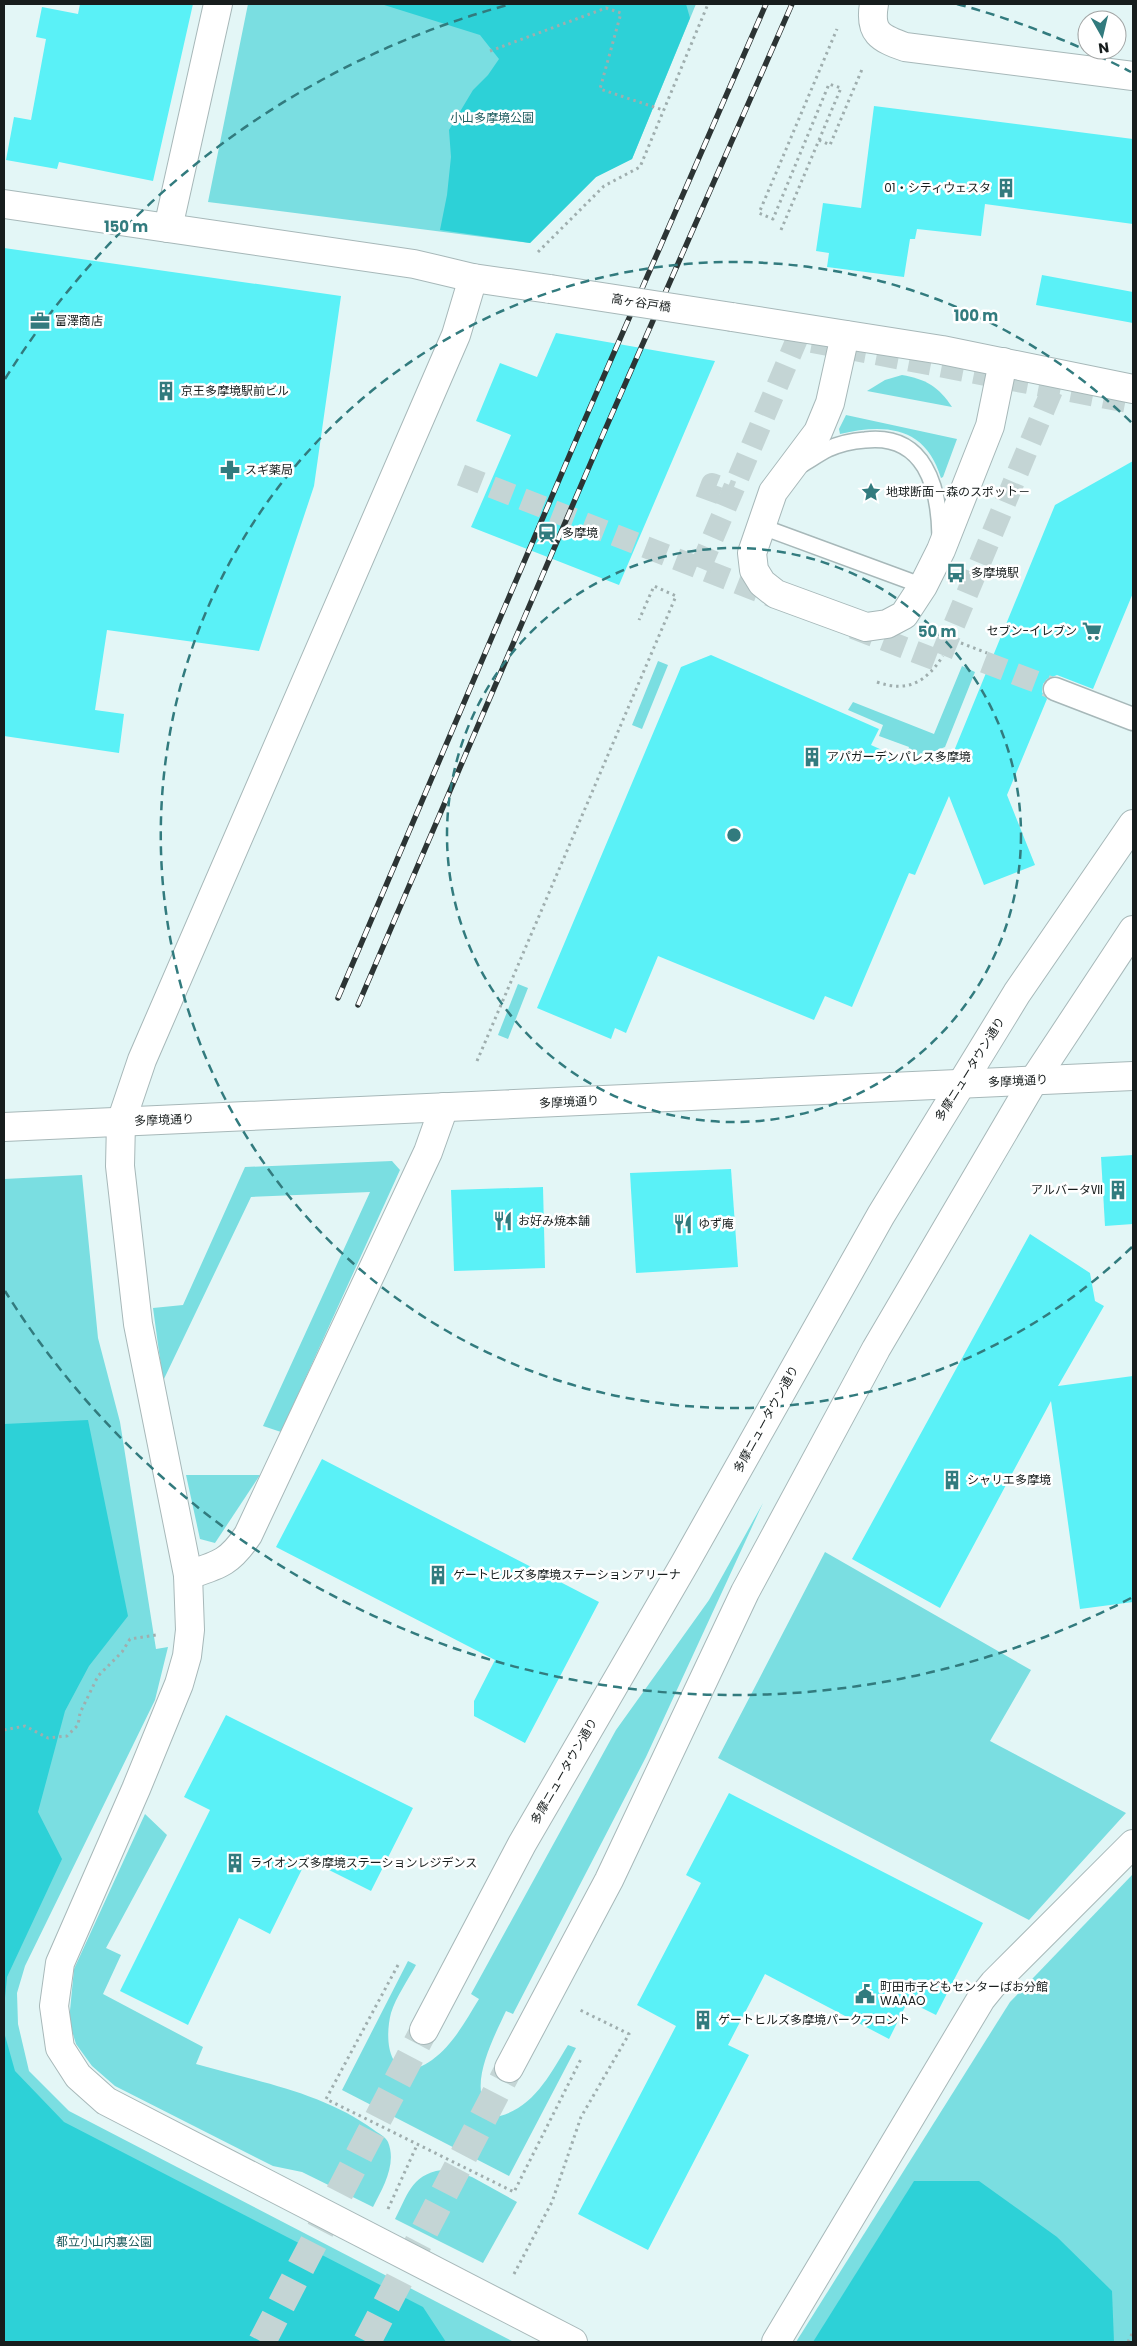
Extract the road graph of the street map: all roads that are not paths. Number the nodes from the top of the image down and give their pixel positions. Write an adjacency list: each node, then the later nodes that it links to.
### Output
1 (218, 4): 5 (street)
2 (874, 4): 3 (street)
3 (1133, 76)
4 (4, 204): 5 (street, 高ヶ谷戸橋)
5 (168, 228): 6 (street, 高ヶ谷戸橋)
6 (473, 278): 7 (street, 高ヶ谷戸橋, bridge); 22 (street)
7 (845, 334): 8 (street, 高ヶ谷戸橋); 10 (street)
8 (1003, 362): 9 (street, 高ヶ谷戸橋); 12 (street)
9 (1133, 389)
10 (791, 471): 11 (street); 12 (lane)
11 (760, 526): 13 (lane); 13 (street)
12 (940, 550): 13 (street)
13 (923, 586)
14 (1055, 688): 15 (street)
15 (1133, 719)
16 (1133, 824): 20 (street, 多摩ニュータウン通り)
17 (1133, 930): 19 (street)
18 (1133, 1076): 19 (street, 多摩境通り)
19 (1034, 1080): 20 (street, 多摩境通り); 27 (street)
20 (960, 1084): 21 (street, 多摩境通り); 26 (street, 多摩ニュータウン通り)
21 (444, 1107): 22 (street, 多摩境通り); 24 (street)
22 (121, 1122): 23 (street, 多摩境通り); 24 (street)
23 (4, 1127)
24 (188, 1575): 28 (street)
25 (1133, 1844): 29 (street)
26 (424, 2030)
27 (509, 2068)
28 (573, 2342)
29 (776, 2342)

